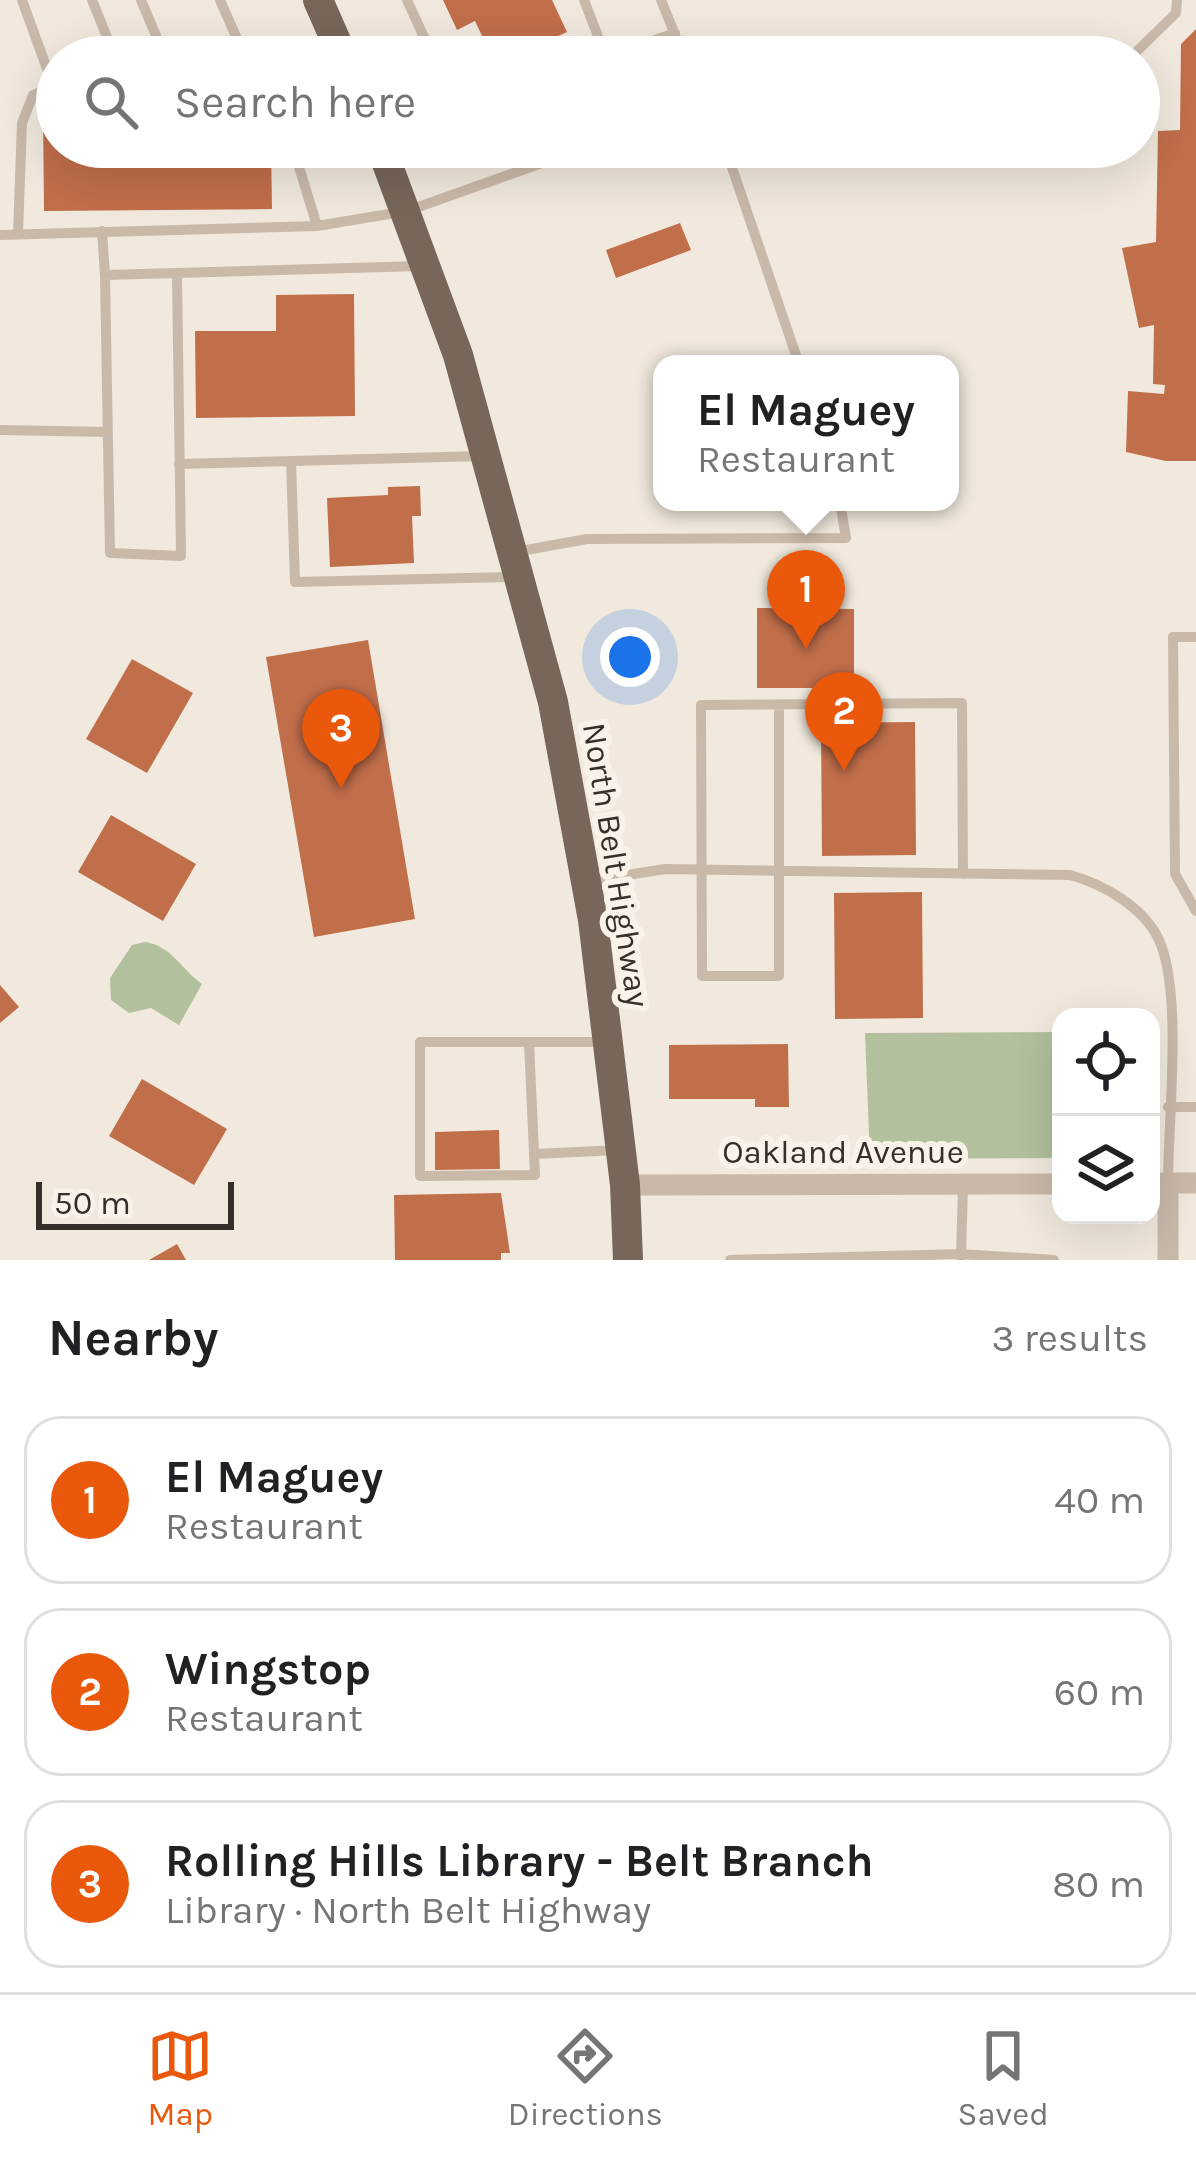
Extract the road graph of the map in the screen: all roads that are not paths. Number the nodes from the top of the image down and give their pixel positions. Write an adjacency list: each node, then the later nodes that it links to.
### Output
1 (22, 0): 20 (lane)
2 (92, 0): 11 (lane)
3 (141, 0): 12 (lane)
4 (220, 0): 13 (lane)
5 (318, 0): 14 (main road)
6 (407, 0): 15 (lane)
7 (584, 0): 16 (lane)
8 (661, 0): 10 (lane)
9 (1177, 0): 19 (lane)
10 (675, 33): 17 (lane); 18 (lane)
11 (107, 36)
12 (156, 36)
13 (236, 36)
14 (334, 36)
15 (423, 36)
16 (598, 36)
17 (666, 36)
18 (676, 36)
19 (1152, 36)
20 (36, 38)
21 (36, 94): 29 (lane)
22 (299, 168): 27 (lane)
23 (389, 168): 26 (main road, North Belt Highway)
24 (529, 168): 26 (lane)
25 (732, 168): 34 (lane)
26 (407, 212): 27 (lane); 31 (main road, North Belt Highway)
27 (317, 226): 28 (lane)
28 (102, 231): 29 (lane); 33 (lane)
29 (18, 233): 30 (lane)
30 (0, 235)
31 (423, 266): 32 (lane); 37 (main road, North Belt Highway)
32 (177, 274): 33 (lane); 39 (lane)
33 (105, 275): 36 (lane)
34 (796, 355)
35 (0, 430): 36 (lane)
36 (108, 432): 39 (lane)
37 (488, 456): 38 (lane); 41 (main road, North Belt Highway)
38 (290, 461): 39 (lane); 41 (lane)
39 (179, 464)
40 (842, 511): 41 (lane)
41 (518, 564): 47 (main road, North Belt Highway)
42 (1196, 637): 48 (lane)
43 (779, 704): 44 (lane); 45 (lane); 46 (lane)
44 (701, 870): 45 (lane); 45 (lane); 47 (lane)
45 (778, 871): 46 (lane)
46 (963, 874): 51 (lane)
47 (586, 882): 50 (main road, North Belt Highway)
48 (1196, 910)
49 (529, 1042): 50 (lane); 54 (lane); 54 (lane)
50 (608, 1042): 53 (main road, North Belt Highway)
51 (1168, 1107): 52 (lane); 55 (lane)
52 (1196, 1107)
53 (621, 1150): 54 (lane); 59 (main road, North Belt Highway)
54 (534, 1154)
55 (1160, 1175)
56 (1160, 1183): 57 (street)
57 (1196, 1183)
58 (1052, 1184): 60 (street, Oakland Avenue)
59 (625, 1185): 60 (street, Oakland Avenue); 63 (main road, North Belt Highway)
60 (963, 1185): 62 (lane)
61 (1160, 1192): 66 (street)
62 (961, 1257): 64 (lane); 65 (lane)
63 (628, 1260)
64 (730, 1260)
65 (1054, 1260)
66 (1168, 1260)

